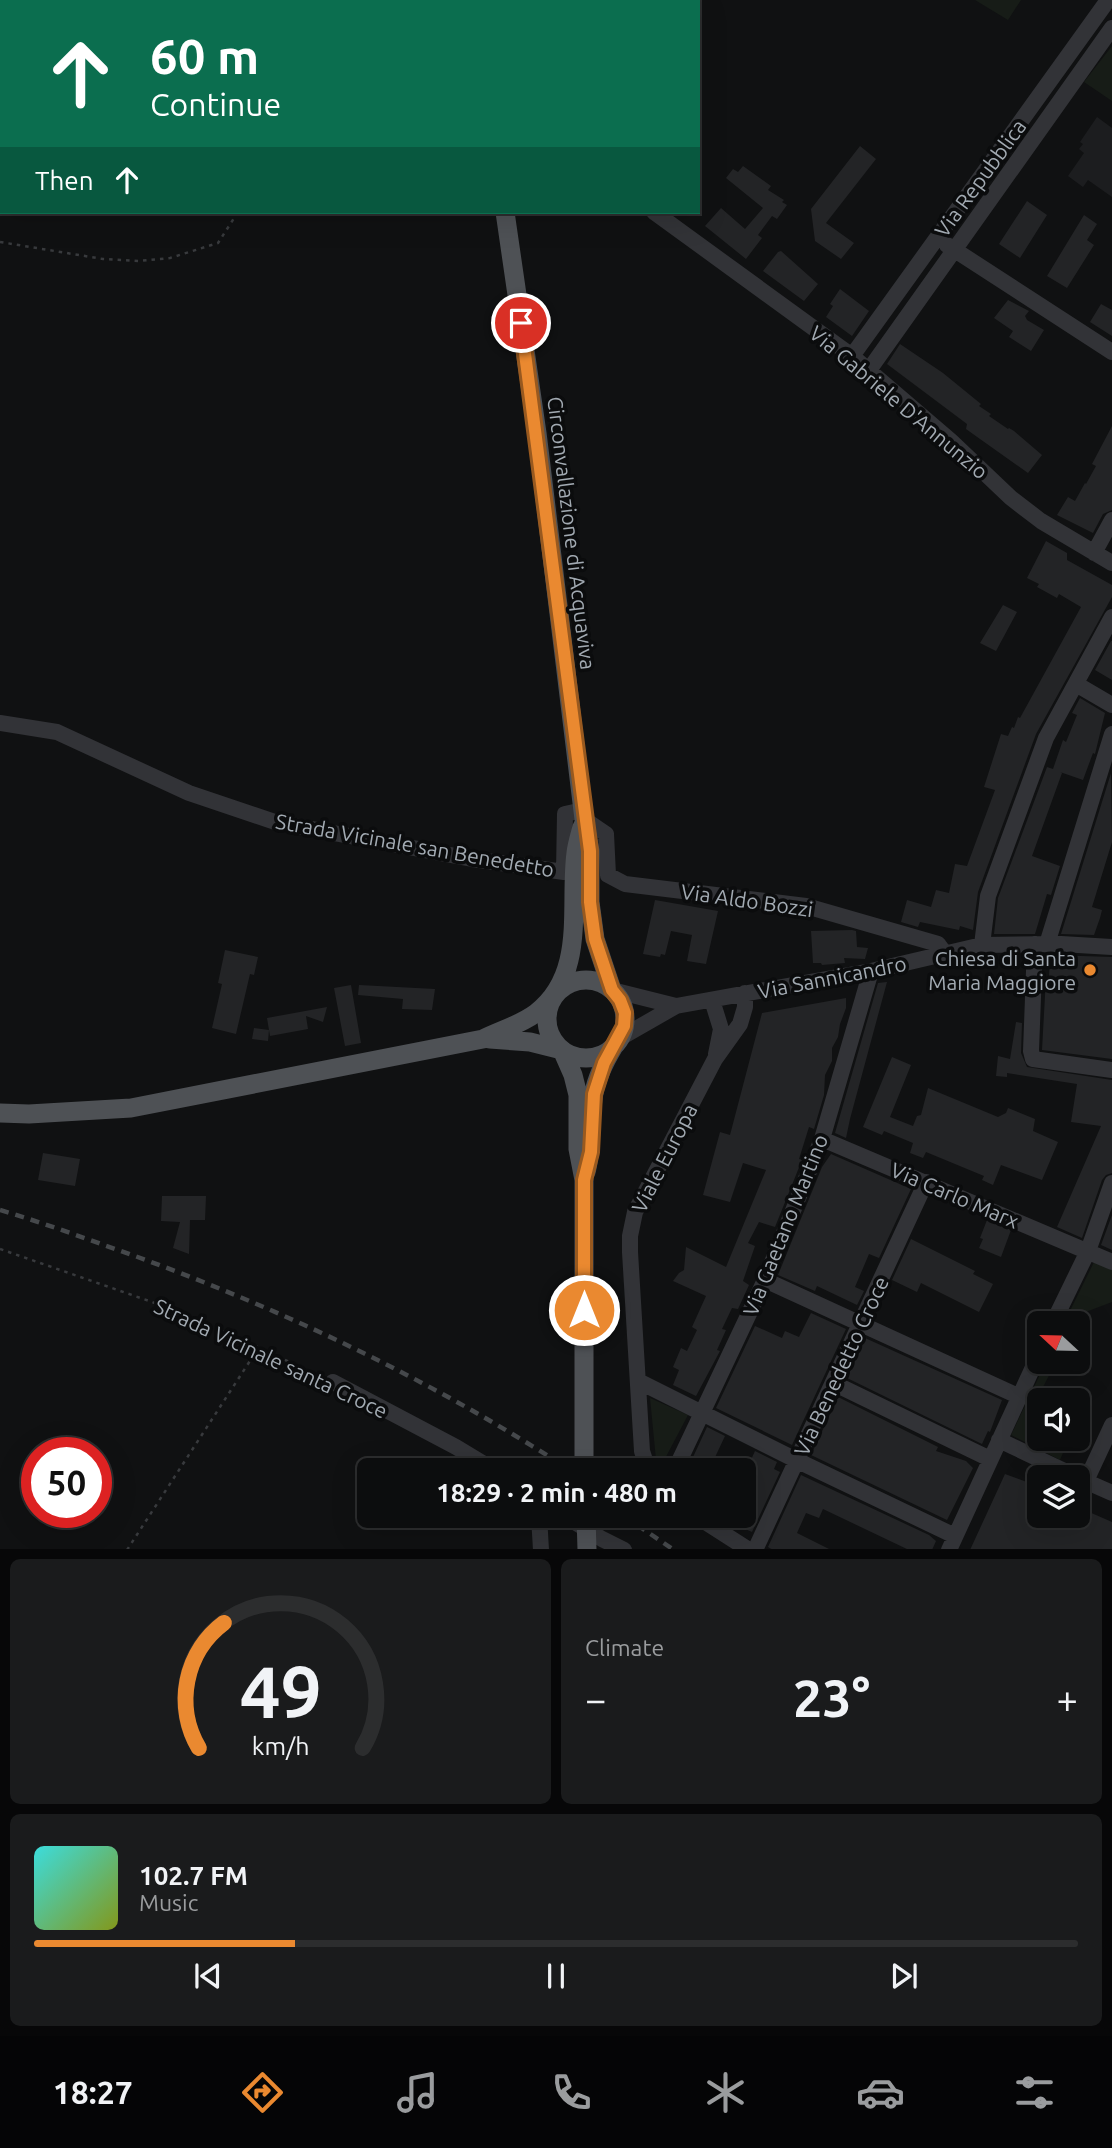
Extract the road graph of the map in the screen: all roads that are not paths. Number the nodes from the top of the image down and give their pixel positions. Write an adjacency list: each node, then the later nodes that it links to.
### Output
1 (1107, 0): 2 (street); 6 (street, Via Repubblica)
2 (1112, 4)
3 (1112, 27): 7 (street, Via Repubblica)
4 (505, 214): 19 (main road, Circonvallazione di Acquaviva)
5 (657, 214): 9 (street, Via Gabriele D'Annunzio)
6 (937, 238): 7 (street); 9 (street, Via Repubblica)
7 (954, 250): 8 (street); 10 (street, Via Repubblica)
8 (1112, 352)
9 (852, 356): 10 (street, Via Gabriele D'Annunzio)
10 (869, 370): 12 (street, Via Gabriele D'Annunzio)
11 (1112, 520): 12 (street)
12 (1094, 553): 13 (street, Via Gabriele D'Annunzio)
13 (1112, 564)
14 (1112, 617): 15 (street)
15 (1076, 684): 16 (street); 21 (street)
16 (1112, 705)
17 (0, 723): 19 (street, Strada Vicinale san Benedetto)
18 (1112, 734): 20 (street)
19 (584, 814): 23 (street, Via Aldo Bozzi); 25 (main road, Circonvallazione di Acquaviva); 27 (main road)
20 (1041, 944): 21 (street, Via Sannicandro); 22 (street, Via Sannicandro); 34 (street)
21 (982, 945): 23 (street, Via Sannicandro)
22 (1112, 947)
23 (946, 955): 24 (street, Via Sannicandro)
24 (871, 971): 26 (street, Via Sannicandro); 36 (street, Via Gaetano Martino)
25 (612, 990): 27 (main road); 29 (street); 31 (main road)
26 (746, 993): 28 (street, Via Sannicandro); 33 (street, Viale Europa)
27 (552, 999): 30 (main road); 32 (main road)
28 (712, 1000): 29 (street, Via Sannicandro); 33 (street, Viale Europa)
29 (676, 1006): 31 (street)
30 (483, 1039): 32 (main road); 35 (main road)
31 (617, 1042): 32 (main road); 37 (main road)
32 (562, 1050): 37 (main road)
33 (715, 1059): 46 (street, Viale Europa)
34 (1112, 1070)
35 (0, 1113)
36 (822, 1139): 38 (street, Via Carlo Marx); 42 (street, Via Gaetano Martino)
37 (584, 1180): 54 (main road)
38 (926, 1182): 40 (street, Via Carlo Marx); 44 (street, Via Benedetto Croce)
39 (1112, 1184): 40 (street)
40 (1088, 1251): 41 (street, Via Carlo Marx); 43 (street)
41 (1112, 1262)
42 (765, 1280): 44 (street); 50 (street, Via Gaetano Martino)
43 (1059, 1311)
44 (861, 1324): 48 (street, Via Benedetto Croce); 49 (street)
45 (1029, 1374): 49 (street)
46 (638, 1381): 50 (street); 55 (street, Viale Europa)
47 (333, 1382): 53 (street, Strada Vicinale santa Croce)
48 (833, 1383): 57 (street); 58 (street, Via Benedetto Croce)
49 (1018, 1396): 52 (street)
50 (704, 1412): 56 (street, Via Gaetano Martino); 58 (street)
51 (1112, 1425): 60 (street)
52 (999, 1440): 57 (street); 59 (street)
53 (474, 1458)
54 (584, 1458)
55 (644, 1458)
56 (681, 1458)
57 (990, 1459): 67 (street)
58 (796, 1460): 67 (street); 72 (street, Via Benedetto Croce)
59 (1051, 1465)
60 (1088, 1465)
61 (1090, 1483): 62 (street)
62 (1112, 1493)
63 (540, 1528): 68 (street)
64 (584, 1528): 70 (street)
65 (586, 1528): 69 (main road, bridge)
66 (715, 1528): 71 (street)
67 (952, 1543)
68 (541, 1549)
69 (587, 1549)
70 (624, 1549)
71 (749, 1549)
72 (755, 1549)

